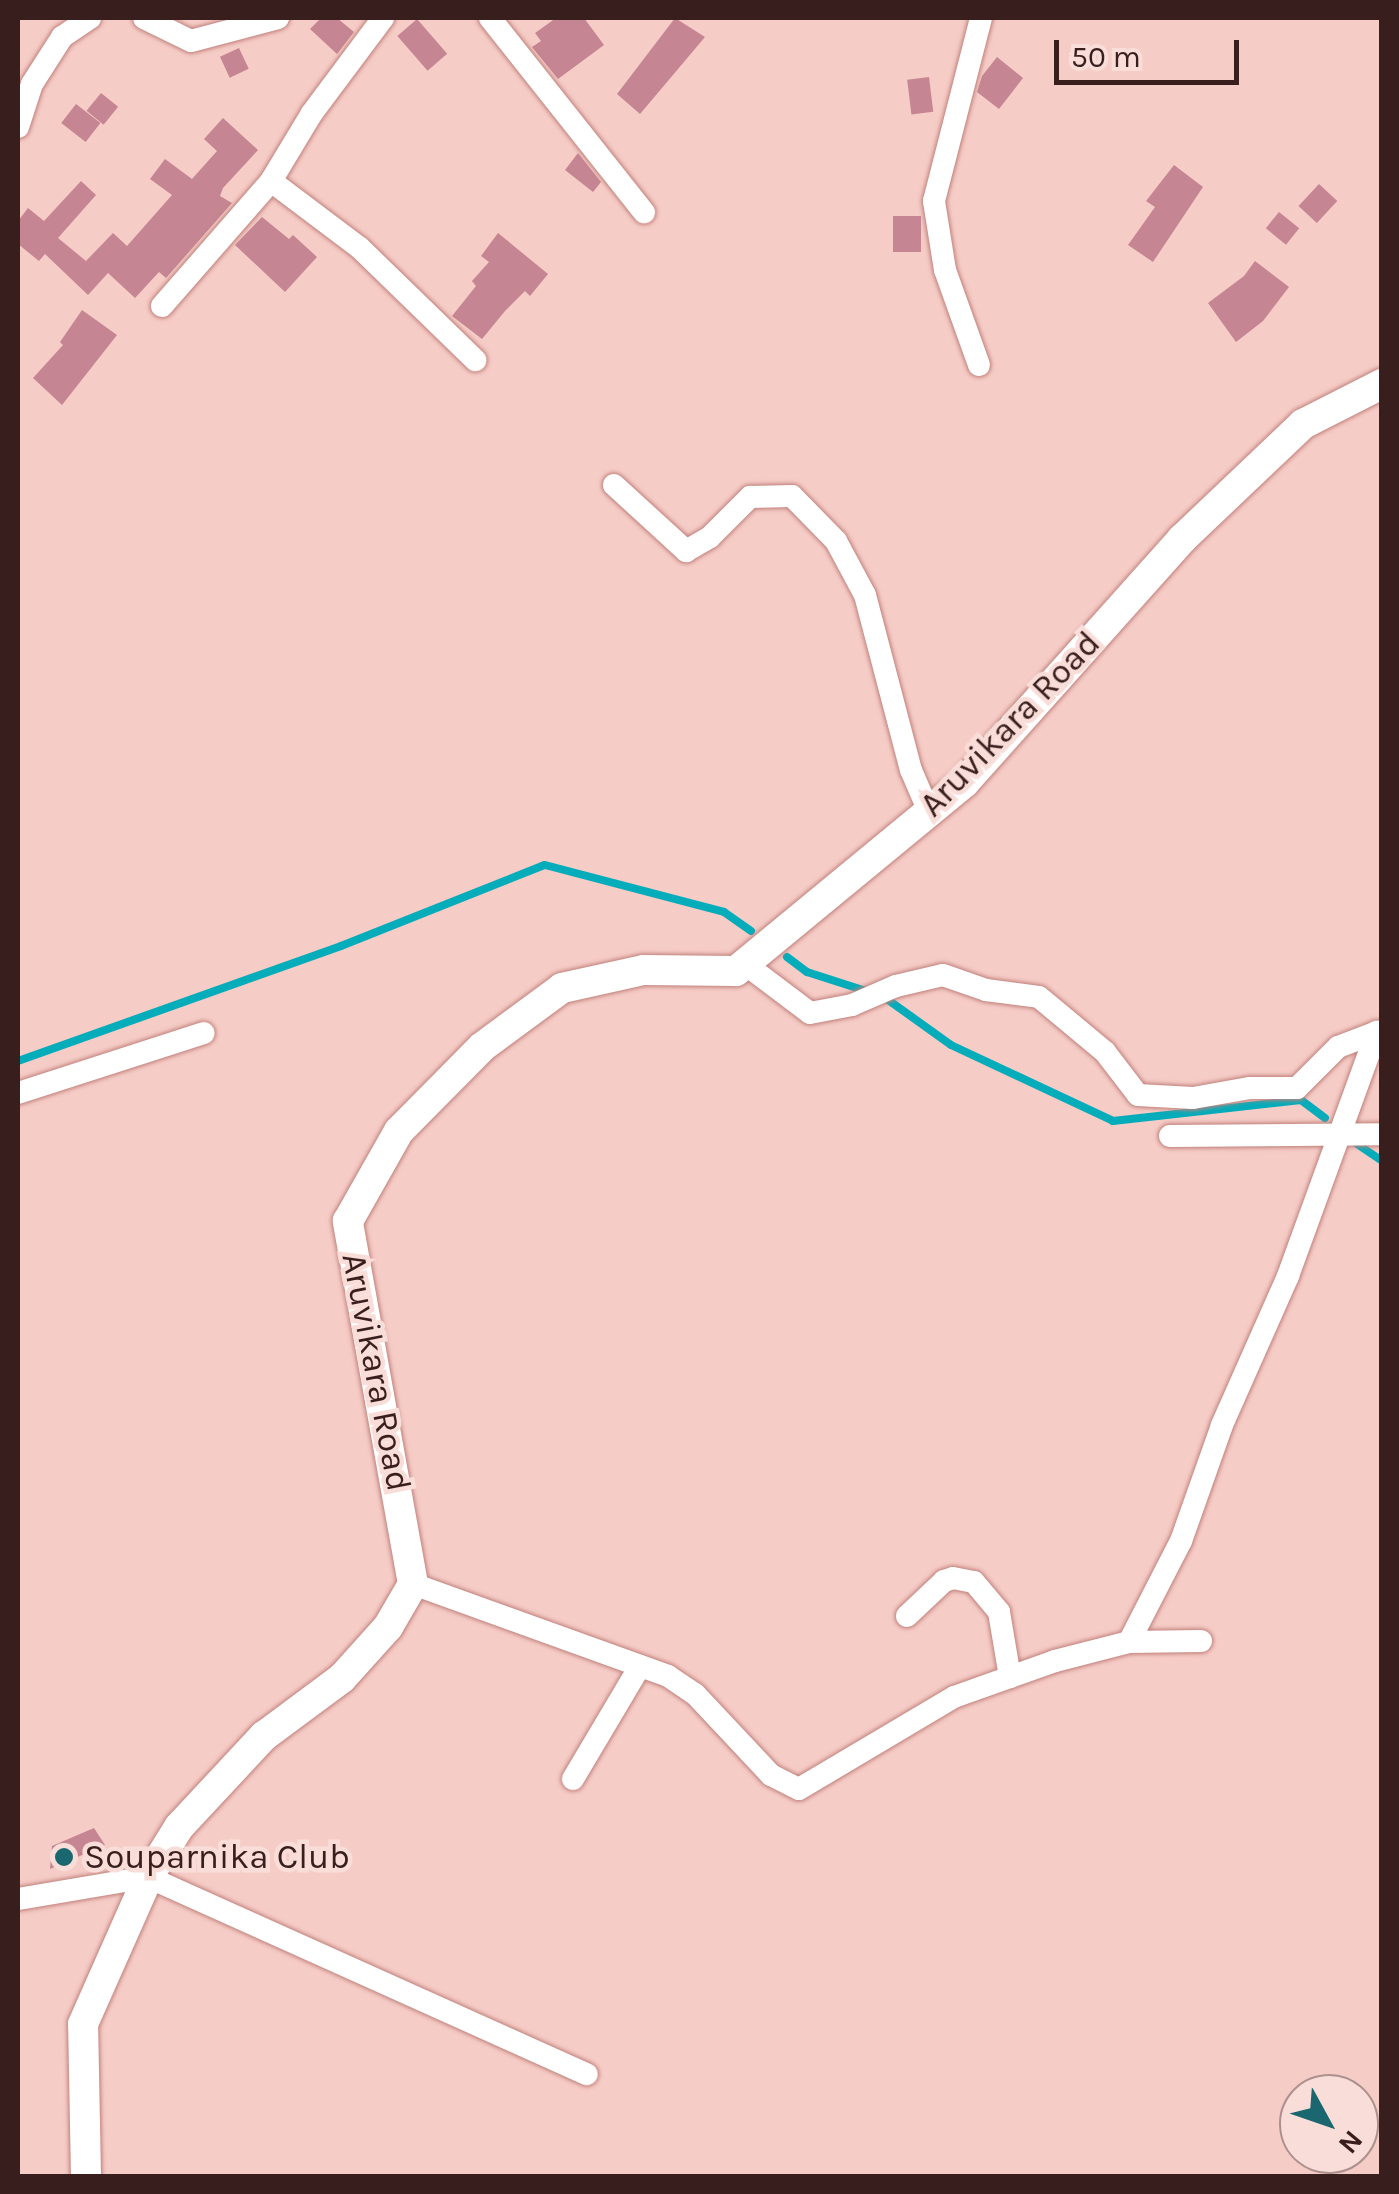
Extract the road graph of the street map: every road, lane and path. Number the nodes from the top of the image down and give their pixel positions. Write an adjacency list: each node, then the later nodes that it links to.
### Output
1 (90, 18): 7 (street)
2 (144, 18): 3 (street)
3 (278, 18)
4 (382, 18): 8 (street)
5 (490, 18): 9 (street)
6 (981, 18): 12 (street)
7 (18, 127)
8 (270, 181): 10 (street); 11 (street)
9 (644, 212)
10 (162, 306)
11 (474, 360)
12 (979, 366)
13 (1382, 384): 15 (main road, Aruvikara Road)
14 (614, 485): 15 (street)
15 (929, 812): 16 (main road, Aruvikara Road)
16 (744, 964): 19 (street); 22 (main road, Aruvikara Road)
17 (204, 1033): 18 (street)
18 (18, 1093)
19 (1340, 1134): 20 (street); 21 (street); 25 (street)
20 (1382, 1134)
21 (1170, 1136)
22 (413, 1584): 26 (street); 29 (main road)
23 (907, 1616): 27 (street)
24 (1201, 1641): 25 (street)
25 (1128, 1642): 27 (street)
26 (640, 1666): 27 (street); 28 (street)
27 (1010, 1677)
28 (573, 1779)
29 (148, 1877): 30 (street); 31 (street); 32 (main road)
30 (18, 1899)
31 (587, 2074)
32 (86, 2176)

